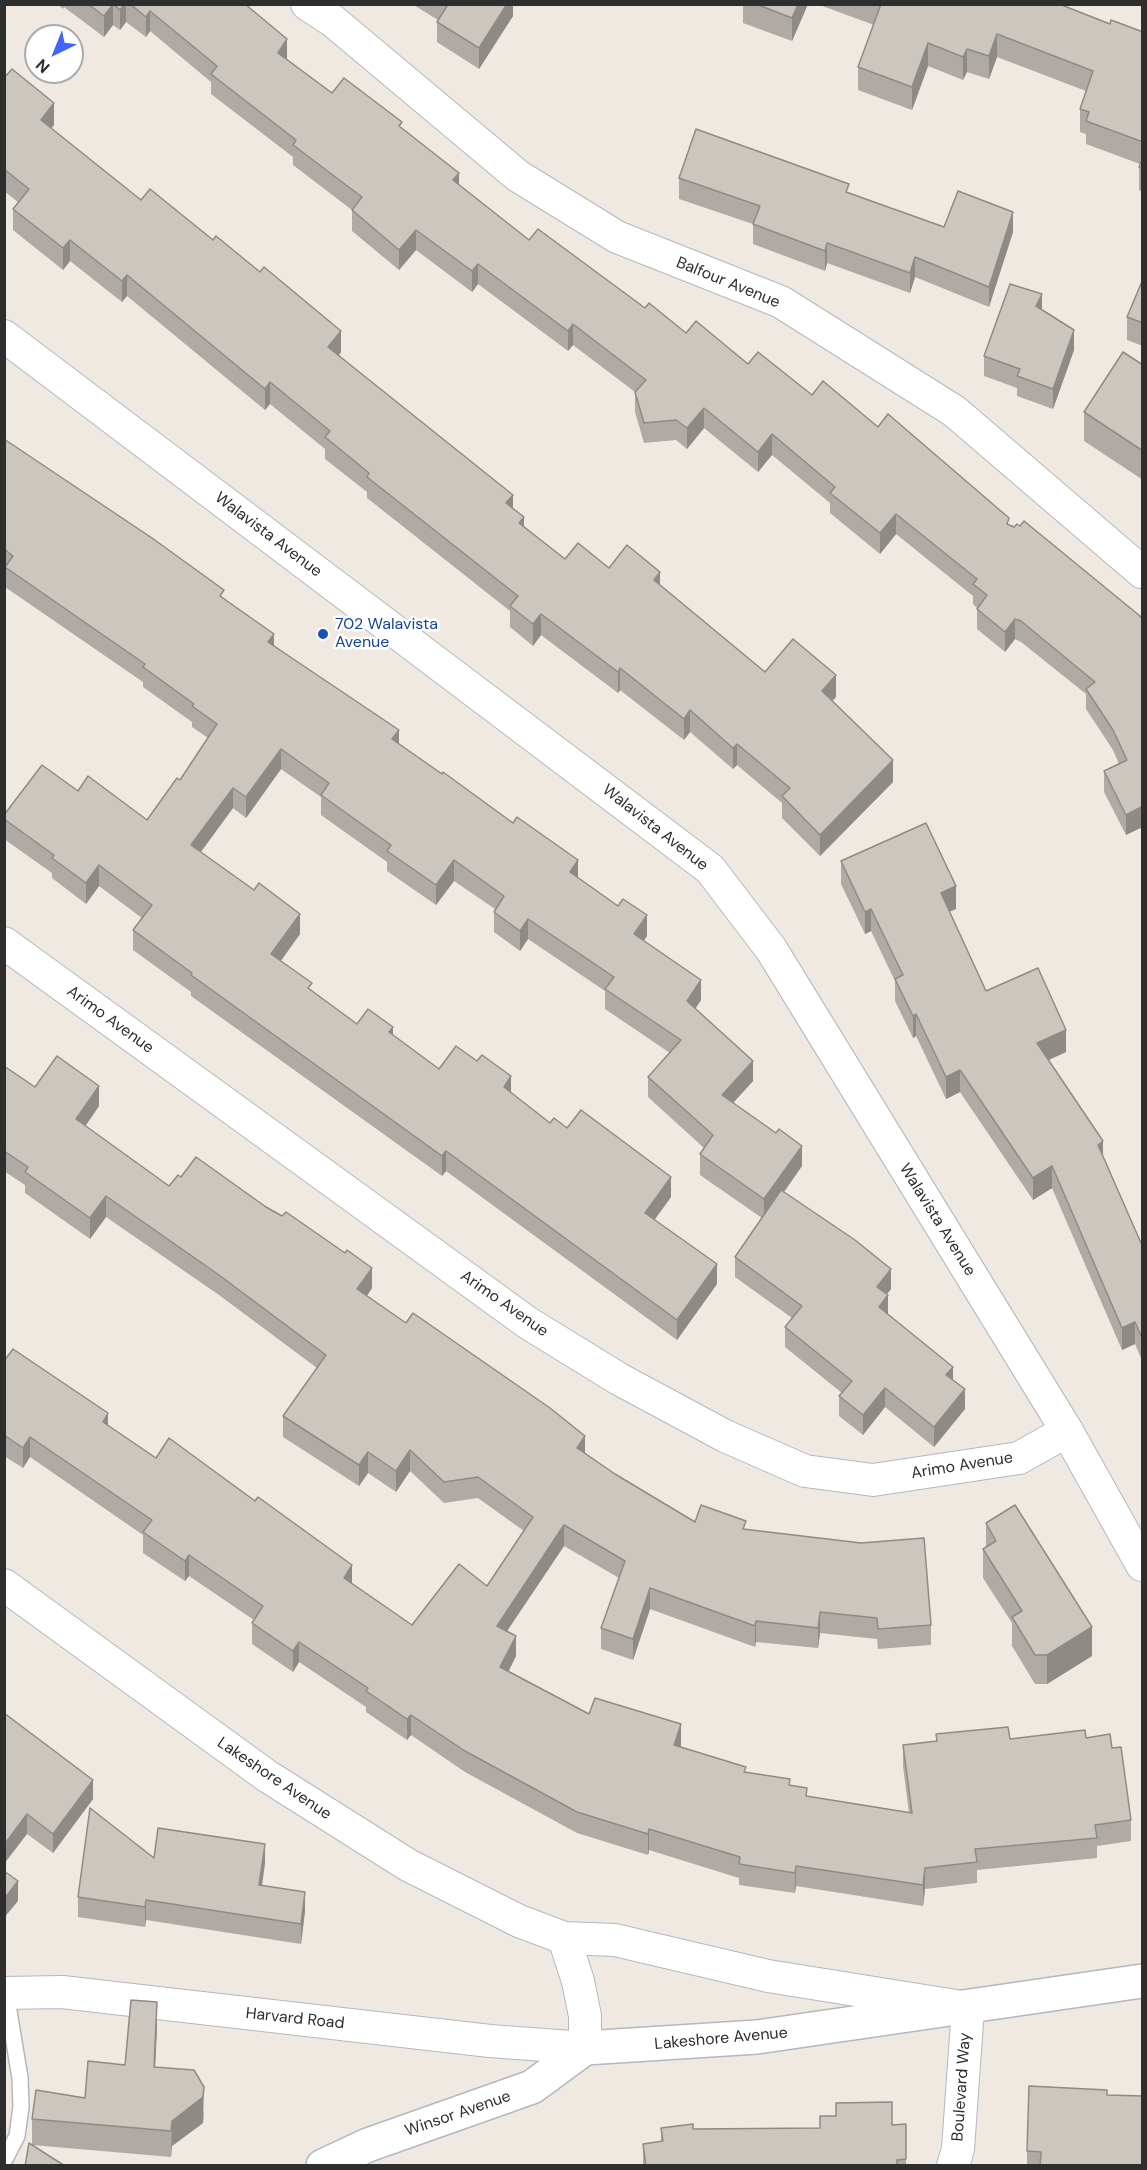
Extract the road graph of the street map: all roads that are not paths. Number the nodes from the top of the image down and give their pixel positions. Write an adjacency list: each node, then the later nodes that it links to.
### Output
1 (308, 4): 3 (street, Balfour Avenue)
2 (4, 336): 5 (street, Walavista Avenue)
3 (1143, 572)
4 (4, 943): 5 (street, Arimo Avenue)
5 (1067, 1431): 6 (street, Walavista Avenue)
6 (1143, 1565)
7 (4, 1585): 8 (street, Lakeshore Avenue)
8 (564, 1938): 11 (street, Lakeshore Avenue); 12 (street)
9 (1143, 1981): 11 (street, Lakeshore Avenue)
10 (5, 1993): 12 (street, Harvard Road); 13 (lane)
11 (968, 2008): 12 (street, Lakeshore Avenue); 15 (street, Boulevard Way)
12 (585, 2048): 14 (street, Winsor Avenue)
13 (4, 2161)
14 (323, 2166)
15 (953, 2166)

